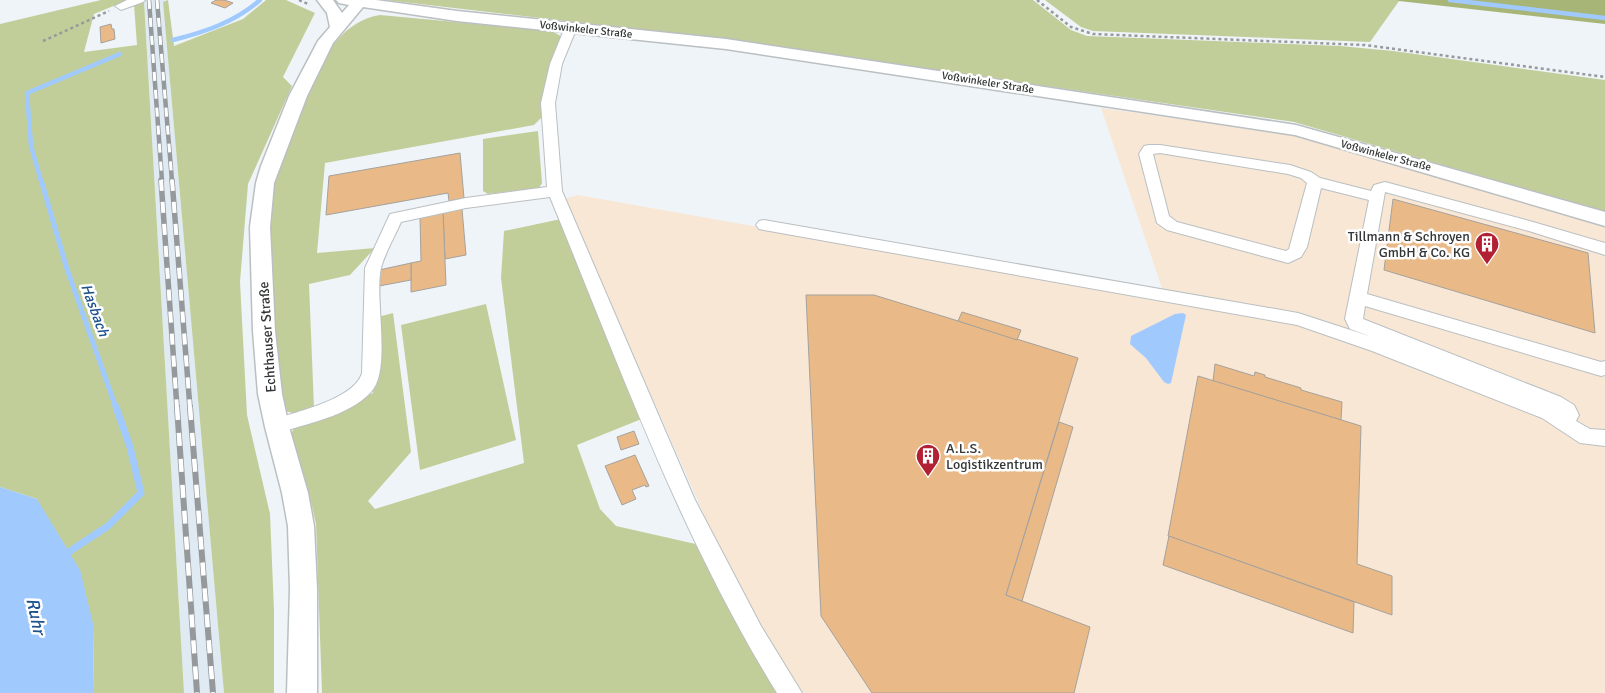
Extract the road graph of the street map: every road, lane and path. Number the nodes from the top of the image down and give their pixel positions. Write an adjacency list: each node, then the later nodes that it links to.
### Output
1 (139, 0): 5 (street)
2 (324, 0): 6 (main road)
3 (1037, 0): 9 (path)
4 (352, 2): 6 (main road, Echthauser Straße); 7 (main road, Voßwinkeler Straße)
5 (121, 6): 8 (path)
6 (337, 26): 18 (main road, Echthauser Straße)
7 (571, 27): 11 (street); 13 (main road, Voßwinkeler Straße)
8 (43, 41)
9 (1605, 77)
10 (1315, 182): 10 (street); 12 (street)
11 (555, 191): 18 (street); 21 (street)
12 (1376, 197): 15 (street); 16 (street)
13 (1605, 219)
14 (764, 225): 19 (street)
15 (1605, 249)
16 (1358, 298): 17 (street); 19 (street)
17 (1605, 368)
18 (276, 426): 20 (main road, Echthauser Straße)
19 (1596, 438)
20 (302, 693)
21 (790, 693)

